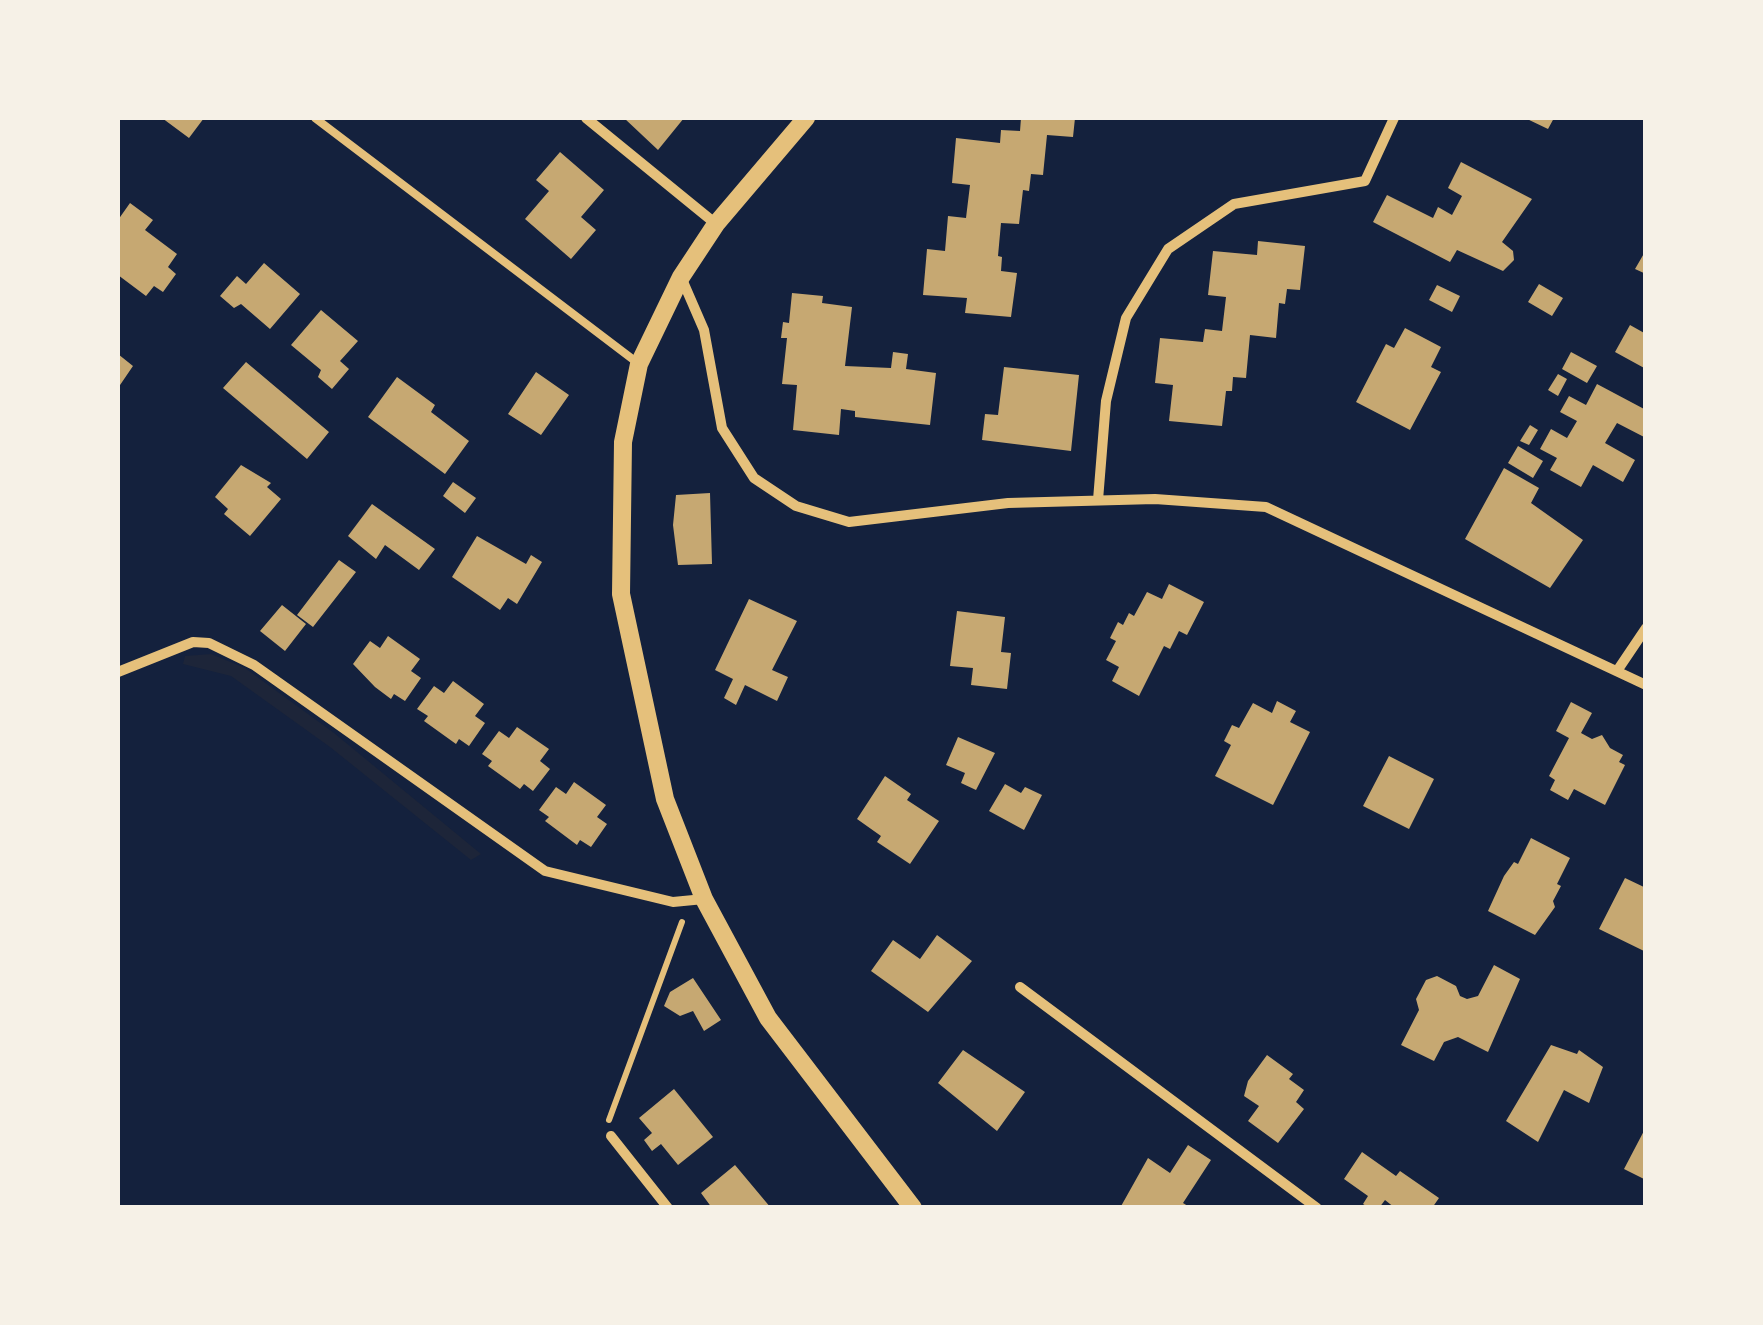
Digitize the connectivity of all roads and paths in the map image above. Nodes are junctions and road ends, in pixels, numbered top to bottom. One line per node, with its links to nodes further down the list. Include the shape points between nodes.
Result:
1 (315, 118): 7 (lane)
2 (586, 118): 5 (street)
3 (806, 118): 5 (street)
4 (1394, 118): 8 (street, via 1364,181 1234,204 1168,249 1126,318 1106,401)
5 (716, 224): 6 (street)
6 (681, 277): 7 (street); 8 (street, via 704,330 722,428 754,478 786,500 849,522 984,504)
7 (639, 364): 13 (street, via 623,442 621,594 665,799)
8 (1098, 500): 10 (street, via 1224,502 1283,512)
9 (1646, 628): 10 (street)
10 (1617, 671): 12 (street)
11 (118, 672): 13 (street, via 193,642 209,642 254,665 546,871 673,902)
12 (1646, 685)
13 (704, 899): 18 (street, via 768,1018)
14 (684, 920): 16 (path, via 608,1112)
15 (1020, 988): 19 (street)
16 (610, 1136): 17 (street)
17 (668, 1208)
18 (913, 1208)
19 (1318, 1208)

